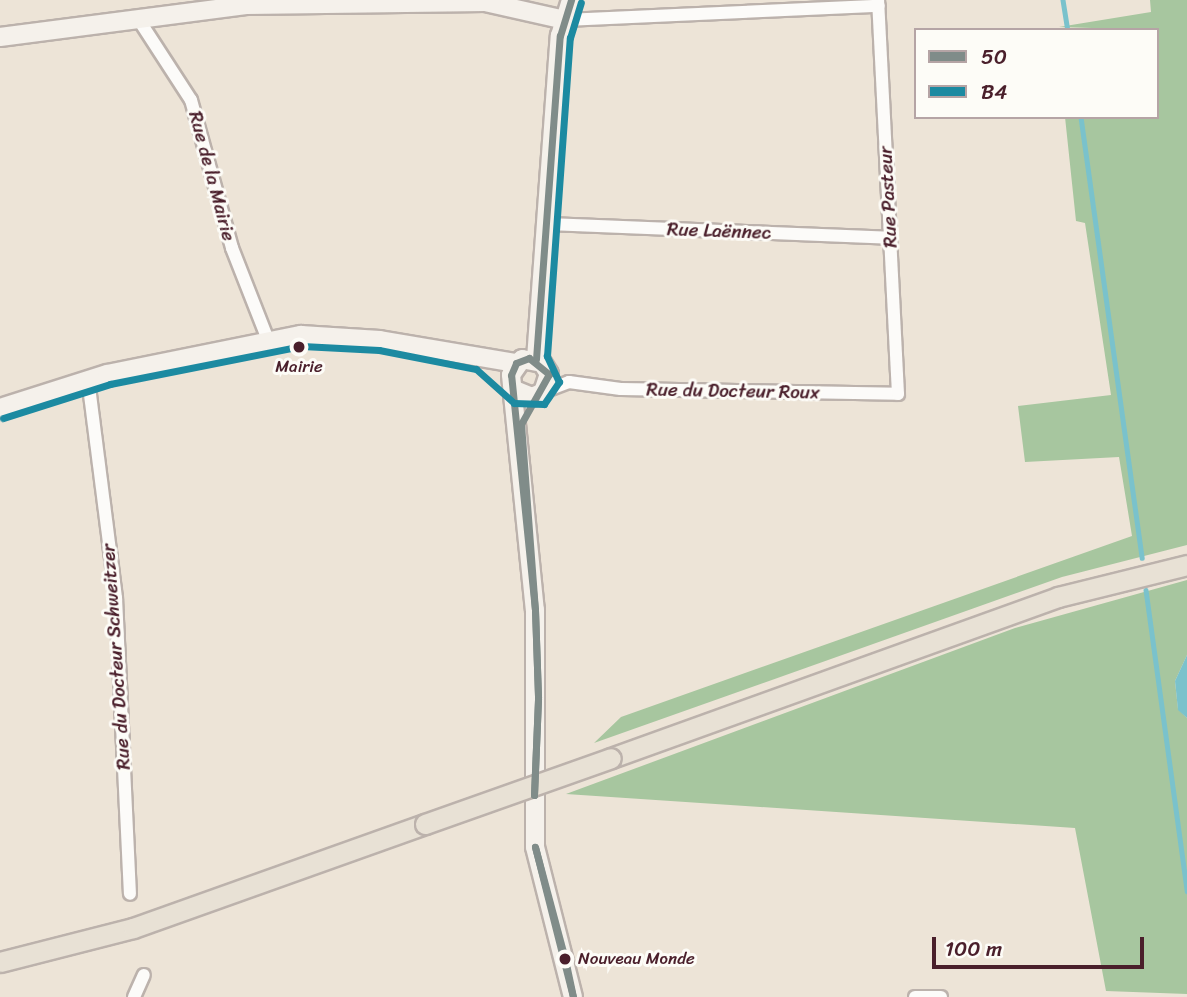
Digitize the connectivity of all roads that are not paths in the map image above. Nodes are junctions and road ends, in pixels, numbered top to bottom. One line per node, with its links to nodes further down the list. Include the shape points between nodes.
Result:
1 (571, 0): 4 (street)
2 (879, 3): 4 (street); 7 (street, Rue Pasteur)
3 (139, 20): 4 (street, via 246,5 485,2); 5 (street); 8 (street, Rue de la Mairie, via 191,100 232,247)
4 (565, 20): 6 (street)
5 (0, 37)
6 (548, 224): 7 (street, Rue Laënnec); 11 (street)
7 (890, 237): 16 (street, Rue Pasteur)
8 (268, 340): 9 (street, via 354,337); 12 (street)
9 (481, 359): 10 (street); 14 (street)
10 (516, 363): 11 (street); 14 (street)
11 (541, 364): 13 (street, Rue du Docteur Roux); 15 (street)
12 (88, 379): 17 (street); 20 (street, Rue du Docteur Schweitzer, via 116,598)
13 (569, 382): 15 (street, Rue du Docteur Roux); 16 (street, Rue du Docteur Roux, via 621,389)
14 (513, 387): 15 (street); 18 (street)
15 (541, 393): 18 (street)
16 (898, 394)
17 (0, 408)
18 (521, 424): 24 (street, via 538,698 535,847)
19 (1187, 565): 21 (main road, bridge, via 1058,597 133,928)
20 (130, 894)
21 (0, 962)
22 (144, 975): 23 (street)
23 (134, 997)
24 (573, 997)
25 (915, 997): 26 (street)
26 (941, 997)

